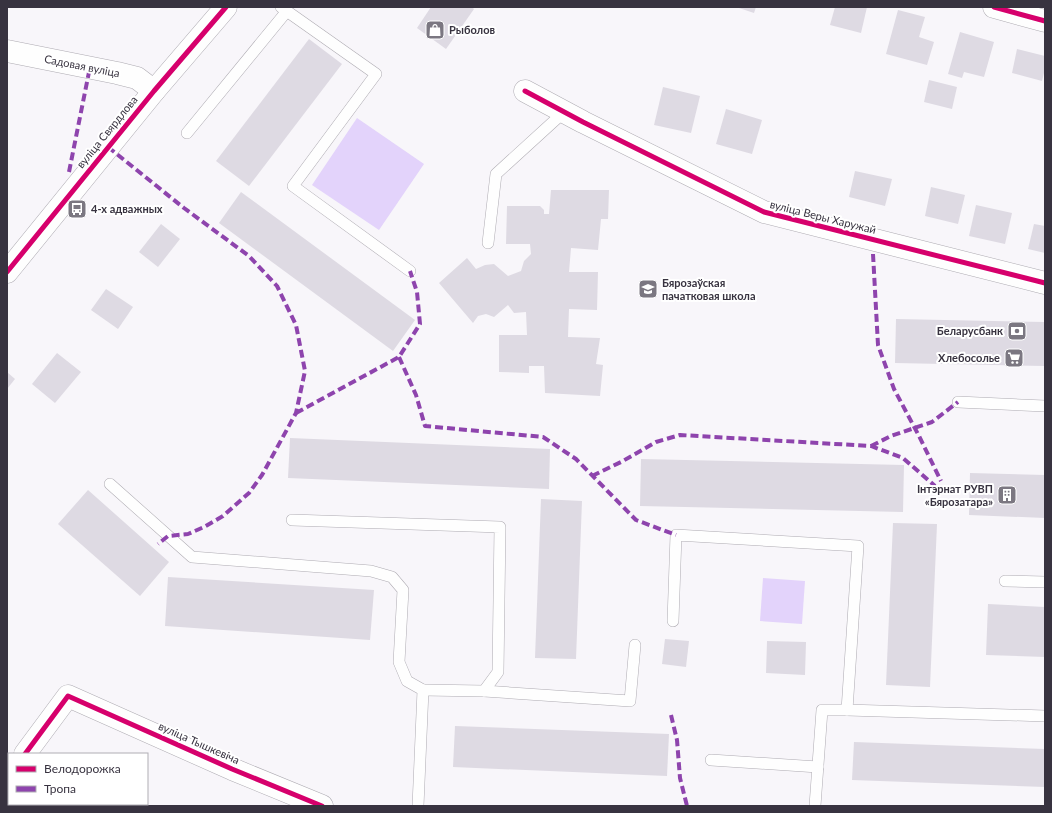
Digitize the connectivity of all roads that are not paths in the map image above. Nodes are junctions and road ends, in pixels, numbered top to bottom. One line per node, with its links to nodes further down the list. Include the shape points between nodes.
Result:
1 (226, 7): 7 (street, вуліца Свярдлова)
2 (994, 7): 4 (street)
3 (284, 9): 9 (lane); 11 (lane, via 376,74 293,186)
4 (1045, 22)
5 (7, 51): 7 (street, Садовая вуліца, via 130,76)
6 (525, 90): 8 (street, вуліца Веры Харужай)
7 (154, 91): 12 (street, вуліца Свярдлова)
8 (564, 112): 10 (lane, via 496,174); 13 (street, вуліца Веры Харужай, via 764,212)
9 (187, 133)
10 (488, 243)
11 (410, 271)
12 (7, 272)
13 (1045, 283)
14 (958, 402): 15 (lane)
15 (1045, 406)
16 (110, 484): 22 (lane, via 192,557 371,571 392,578 403,590 399,662 407,681)
17 (292, 520): 23 (lane, via 500,527 498,672)
18 (1005, 581): 19 (lane)
19 (1045, 582)
20 (673, 621): 24 (lane, via 676,535 858,546)
21 (635, 645): 23 (lane, via 630,701)
22 (423, 690): 23 (lane); 30 (lane)
23 (484, 691)
24 (846, 710): 25 (lane); 28 (lane, via 822,710)
25 (1045, 716)
26 (26, 753): 29 (street, вуліца Тышкевіча, via 68,696)
27 (711, 760): 28 (lane)
28 (818, 767): 31 (lane)
29 (322, 806)
30 (418, 806)
31 (815, 806)

